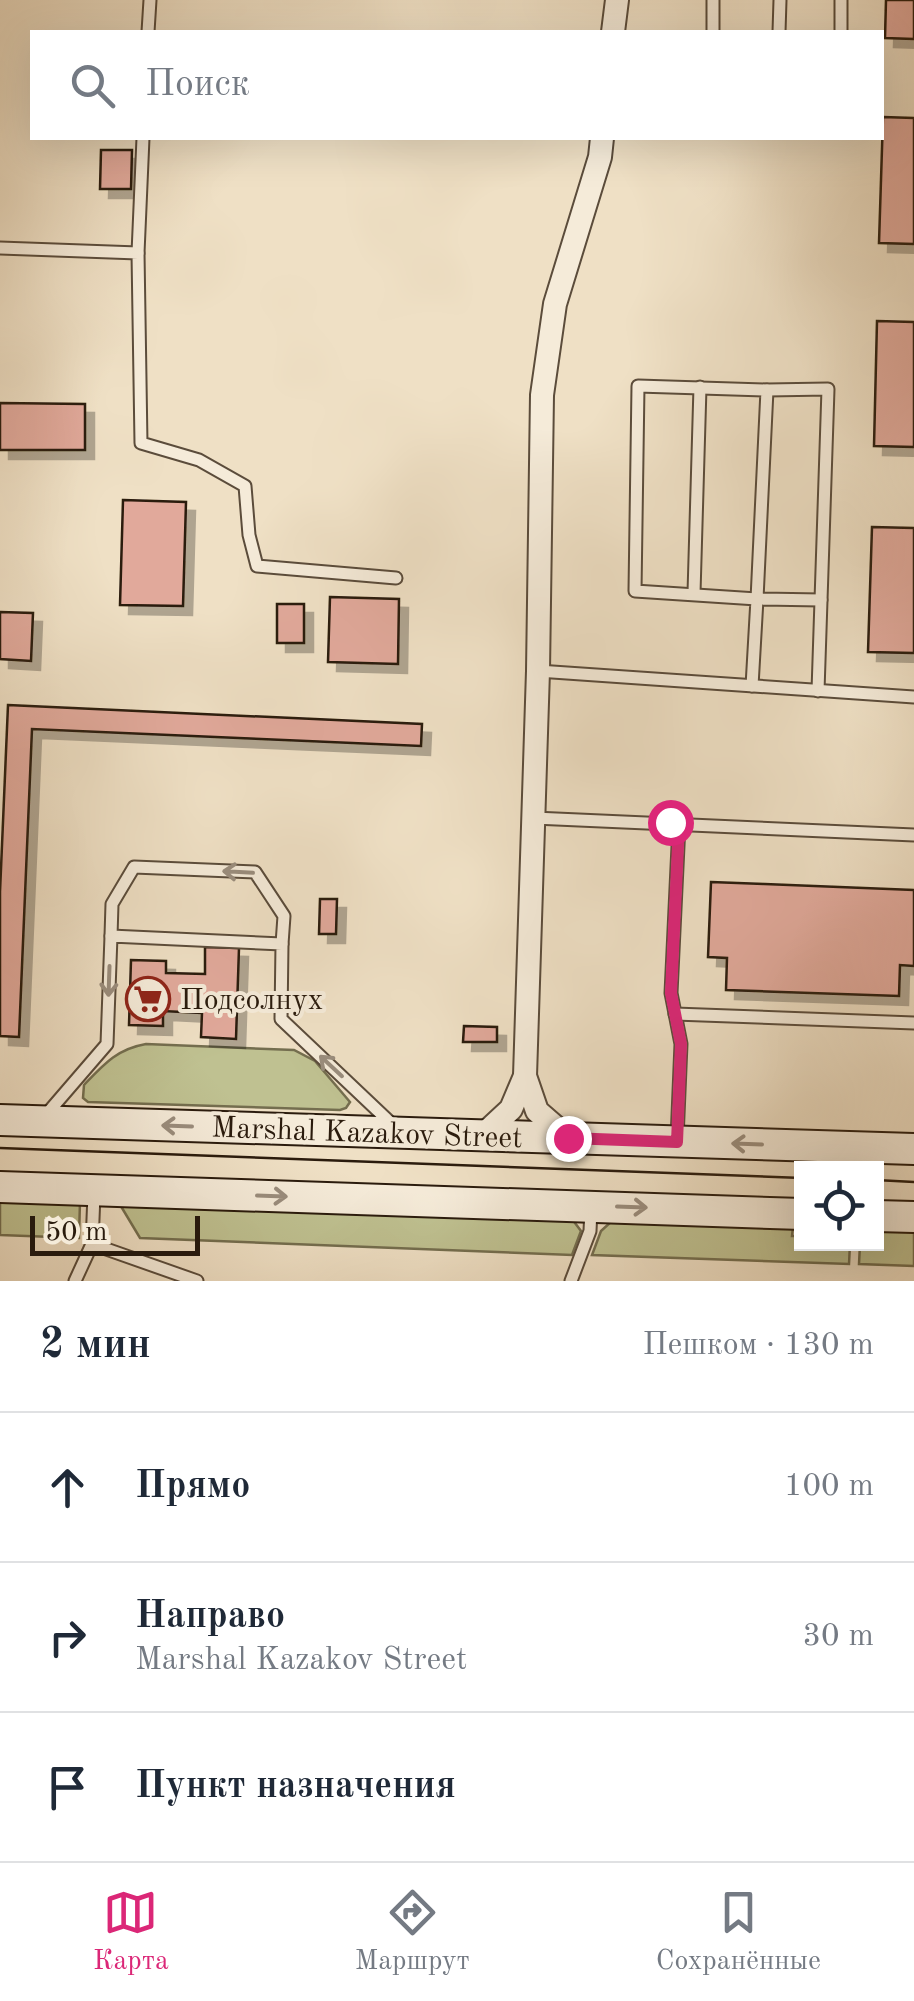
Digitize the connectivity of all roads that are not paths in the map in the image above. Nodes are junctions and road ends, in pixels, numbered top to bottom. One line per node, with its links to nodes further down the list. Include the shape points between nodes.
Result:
1 (150, 0): 6 (lane)
2 (616, 0): 7 (street)
3 (713, 0): 8 (lane)
4 (780, 0): 9 (lane)
5 (842, 0): 10 (lane)
6 (148, 30)
7 (613, 30)
8 (713, 30)
9 (779, 30)
10 (840, 30)
11 (144, 140): 14 (lane)
12 (602, 140): 21 (street, via 555,304 542,395)
13 (0, 248): 14 (lane)
14 (138, 253): 17 (lane, via 141,443 199,460 245,486 257,566)
15 (700, 387): 16 (lane); 18 (lane); 18 (lane, via 638,386 635,591)
16 (767, 390): 19 (lane); 20 (lane, via 828,389)
17 (396, 578)
18 (694, 594): 19 (lane)
19 (757, 600): 20 (lane); 22 (lane)
20 (821, 600): 23 (lane)
21 (538, 671): 22 (lane); 25 (street)
22 (752, 686): 23 (lane)
23 (818, 691): 24 (lane)
24 (914, 698)
25 (534, 818): 26 (lane); 32 (street)
26 (679, 825): 27 (lane); 30 (lane)
27 (914, 834)
28 (111, 936): 29 (lane); 29 (lane, one-way to 28, via 284,916 255,872 134,868 112,904); 34 (lane, one-way to 34, via 107,1044)
29 (282, 944): 35 (lane, one-way to 29, via 281,1019)
30 (675, 1014): 31 (lane); 38 (lane, via 681,1044)
31 (914, 1023)
32 (525, 1076): 36 (street, via 511,1109); 37 (street, via 536,1111)
33 (0, 1120): 34 (main road, Marshal Kazakov Street)
34 (40, 1121): 35 (main road, Marshal Kazakov Street, one-way to 34)
35 (402, 1133): 36 (main road, Marshal Kazakov Street)
36 (483, 1136): 37 (main road, Marshal Kazakov Street)
37 (568, 1138): 38 (main road, Marshal Kazakov Street)
38 (677, 1142): 39 (main road, Marshal Kazakov Street, one-way to 38)
39 (914, 1149)
40 (0, 1187): 41 (main road)
41 (94, 1190): 42 (main road, one-way to 42); 46 (lane)
42 (591, 1206): 43 (main road, one-way to 43); 49 (lane, via 590,1231)
43 (794, 1214)
44 (884, 1216): 45 (main road)
45 (914, 1217)
46 (92, 1244): 47 (lane); 48 (lane)
47 (75, 1281)
48 (196, 1281)
49 (571, 1281)

